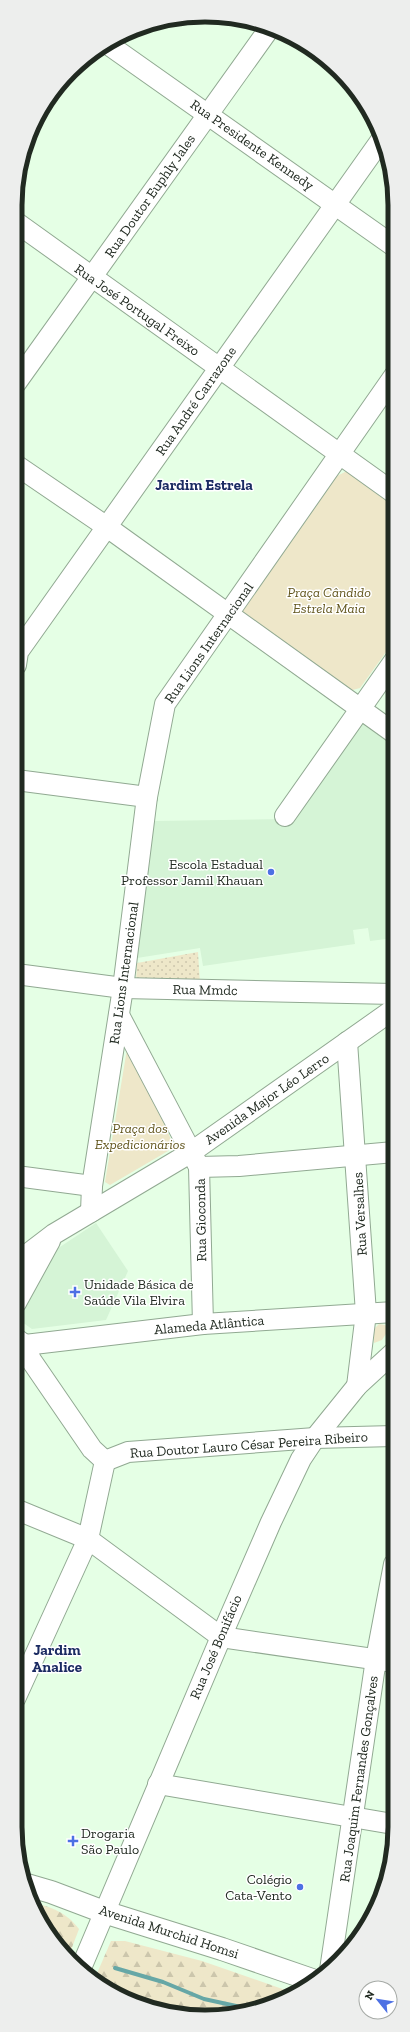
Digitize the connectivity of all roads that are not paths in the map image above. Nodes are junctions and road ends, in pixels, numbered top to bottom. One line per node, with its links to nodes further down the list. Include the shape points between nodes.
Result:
1 (266, 33): 3 (street, Rua Doutor Euphly Jales)
2 (113, 48): 3 (street, Rua Presidente Kennedy)
3 (208, 115): 5 (street, Rua Presidente Kennedy); 8 (street, Rua Doutor Euphly Jales)
4 (378, 145): 5 (street, Rua André Carrazone)
5 (336, 204): 7 (street, Rua Presidente Kennedy); 9 (street, Rua André Carrazone)
6 (22, 228): 8 (street, Rua José Portugal Freixo)
7 (388, 243)
8 (91, 278): 9 (street, Rua José Portugal Freixo); 10 (street, Rua Doutor Euphly Jales)
9 (220, 368): 12 (street, Rua José Portugal Freixo); 15 (street, Rua André Carrazone)
10 (22, 375)
11 (388, 385): 12 (street, Rua Lions Internacional)
12 (340, 455): 14 (street, Rua José Portugal Freixo); 16 (street, Rua Lions Internacional)
13 (22, 469): 15 (street)
14 (388, 489)
15 (107, 527): 16 (street); 17 (street, Rua André Carrazone)
16 (229, 615): 19 (street); 22 (street, Rua Lions Internacional, via 165,704)
17 (22, 646)
18 (388, 670): 19 (street)
19 (361, 710): 20 (street); 23 (street)
20 (388, 729)
21 (22, 781): 22 (street)
22 (147, 797): 25 (street, Rua Lions Internacional)
23 (285, 816)
24 (22, 975): 25 (street, Rua Mmdc)
25 (123, 988): 26 (street, Rua Mmdc); 28 (street, Rua Lions Internacional)
26 (388, 994)
27 (388, 1013): 29 (street, Avenida Major Léo Lerro)
28 (119, 1015): 32 (street, Rua Gioconda); 34 (street, Rua Lions Internacional)
29 (347, 1042): 31 (street, Rua Versalhes); 32 (street, Avenida Major Léo Lerro)
30 (388, 1152): 31 (street)
31 (356, 1154): 32 (street, via 238,1166); 40 (street, Rua Versalhes)
32 (195, 1160): 35 (street, Avenida Major Léo Lerro); 41 (street, Rua Gioconda)
33 (22, 1177): 34 (street)
34 (92, 1186): 35 (street, Rua Lions Internacional)
35 (91, 1212): 36 (street, Avenida Major Léo Lerro)
36 (54, 1234): 37 (street, Avenida Major Léo Lerro); 38 (street)
37 (22, 1258)
38 (22, 1285)
39 (388, 1312): 40 (street, Alameda Atlântica)
40 (366, 1313): 41 (street, Alameda Atlântica); 45 (street, Rua Versalhes)
41 (203, 1324): 42 (street, Alameda Atlântica)
42 (22, 1342)
43 (22, 1345): 48 (street, via 88,1443)
44 (388, 1358): 45 (street, Rua José Bonifácio)
45 (357, 1386): 47 (street, Rua José Bonifácio)
46 (388, 1436): 47 (street, Rua Doutor Lauro César Pereira Ribeiro)
47 (315, 1438): 48 (street, Rua Doutor Lauro César Pereira Ribeiro, via 128,1452); 52 (street, Rua José Bonifácio, via 301,1459 285,1492)
48 (105, 1461): 50 (street)
49 (22, 1512): 50 (street)
50 (88, 1539): 52 (street); 54 (street)
51 (388, 1628): 53 (street, Rua Joaquim Fernandes Gonçalves)
52 (220, 1637): 53 (street); 55 (street, Rua José Bonifácio)
53 (385, 1660): 56 (street, Rua Joaquim Fernandes Gonçalves)
54 (22, 1684)
55 (158, 1784): 56 (street); 59 (street, Rua José Bonifácio)
56 (354, 1818): 57 (street); 60 (street, Rua Joaquim Fernandes Gonçalves)
57 (388, 1823)
58 (32, 1887): 59 (main road, Avenida Murchid Homsi)
59 (104, 1912): 61 (street, Rua José Bonifácio); 62 (main road, Avenida Murchid Homsi)
60 (332, 1958)
61 (83, 1964)
62 (308, 1978)

